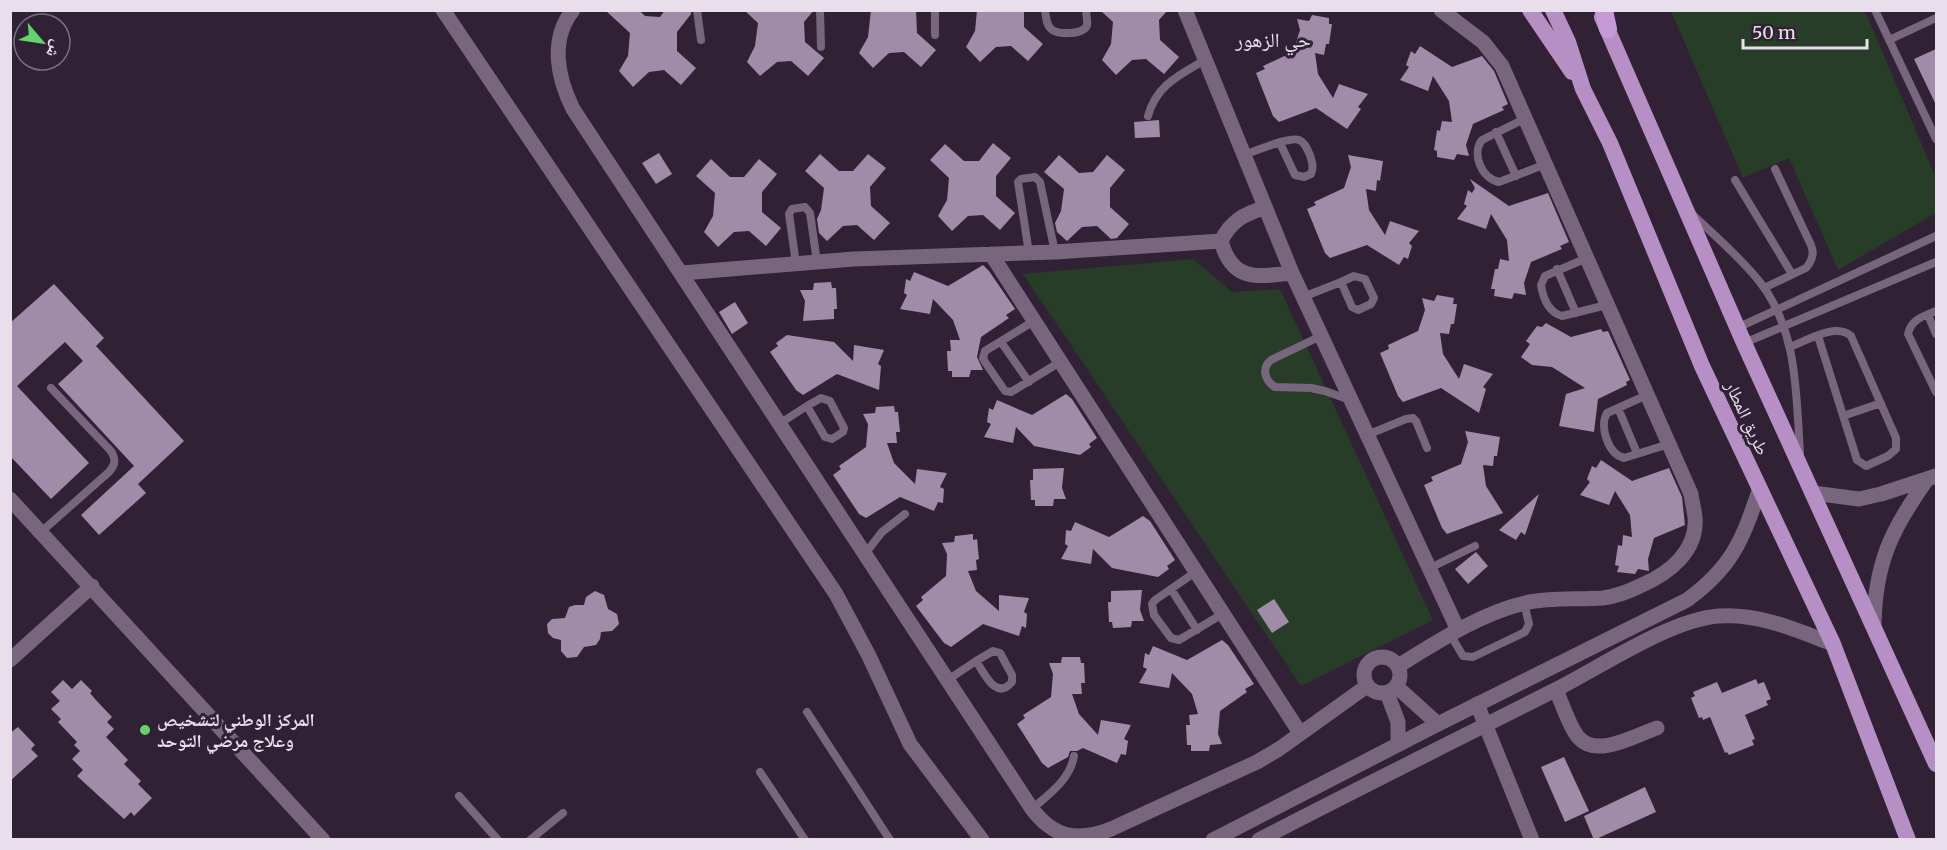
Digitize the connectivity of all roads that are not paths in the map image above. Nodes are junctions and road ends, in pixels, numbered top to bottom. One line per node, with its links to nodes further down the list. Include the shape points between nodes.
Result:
1 (443, 10): 125 (street, via 836,594 910,744)
2 (573, 10): 45 (street, via 559,47 559,75 565,93 588,134)
3 (697, 10): 18 (lane)
4 (820, 10): 20 (lane)
5 (935, 10): 17 (lane)
6 (1045, 10): 7 (lane, via 1050,28 1062,32 1086,28)
7 (1086, 10)
8 (1185, 10): 21 (street)
9 (1441, 10): 24 (street, via 1493,53)
10 (1530, 10): 22 (highway)
11 (1553, 10): 22 (highway, طريق المطار)
12 (1598, 10): 16 (highway, طريق المطار)
13 (1604, 10): 16 (highway)
14 (1875, 10): 19 (lane)
15 (1936, 18): 19 (lane)
16 (1608, 29): 33 (highway, طريق المطار)
17 (935, 35)
18 (701, 40)
19 (1889, 40): 26 (lane)
20 (821, 48)
21 (1205, 60): 23 (lane, via 1164,85); 28 (street)
22 (1583, 89): 81 (highway, طريق المطار, via 1610,143 1702,366)
23 (1148, 116)
24 (1526, 118): 25 (lane); 29 (street)
25 (1496, 132): 31 (lane); 31 (lane, via 1478,145 1477,156 1484,172 1498,182)
26 (1936, 139)
27 (1280, 143): 27 (lane, via 1297,139 1305,144 1312,163 1311,174 1295,175); 28 (lane)
28 (1243, 155): 34 (street)
29 (1546, 164): 31 (lane); 40 (street)
30 (1775, 169): 47 (lane, via 1813,249 1810,263)
31 (1516, 176)
32 (1735, 180): 47 (lane)
33 (1684, 206): 49 (lane); 59 (highway, طريق المطار)
34 (1264, 208): 36 (street, via 1240,217); 46 (street)
35 (1936, 236): 52 (lane)
36 (1221, 241): 37 (street); 46 (street, via 1225,254 1240,271 1258,276)
37 (1054, 252): 38 (street); 38 (lane, via 1040,182 1032,177 1018,182)
38 (1029, 253): 39 (street)
39 (991, 254): 41 (street); 56 (street)
40 (1587, 258): 44 (lane); 51 (street)
41 (817, 262): 43 (street); 43 (lane, via 810,213 805,207 792,209 789,214)
42 (1936, 262): 57 (lane)
43 (796, 264): 45 (street)
44 (1557, 270): 54 (lane); 54 (lane, via 1545,276 1541,285 1548,306 1562,316)
45 (682, 273): 74 (street)
46 (1292, 273): 50 (street)
47 (1792, 274): 49 (lane)
48 (1341, 282): 48 (lane, via 1362,276 1368,282 1373,301 1355,309); 50 (lane)
49 (1764, 288): 52 (lane)
50 (1303, 297): 60 (street)
51 (1607, 306): 54 (lane); 68 (street)
52 (1776, 310): 57 (lane); 59 (lane)
53 (1936, 311): 55 (lane)
54 (1576, 313)
55 (1928, 315): 58 (lane); 67 (lane, via 1914,321 1908,334)
56 (1034, 321): 62 (lane); 64 (street)
57 (1783, 326): 59 (lane); 63 (lane)
58 (1936, 334)
59 (1740, 335): 79 (highway, طريق المطار)
60 (1321, 336): 69 (street); 69 (lane, via 1271,360 1265,374 1275,387 1311,388)
61 (1818, 336): 63 (lane); 70 (lane, via 1835,330 1851,336); 73 (lane)
62 (1001, 342): 65 (lane); 65 (lane, via 985,351 983,358 1003,388 1011,392)
63 (1790, 347): 79 (lane)
64 (1060, 362): 65 (lane); 89 (street)
65 (1029, 381)
66 (51, 388): 85 (lane, via 110,450 115,461 110,472)
67 (1936, 392)
68 (1647, 395): 72 (lane); 76 (street)
69 (1352, 401): 75 (street)
70 (1881, 403): 73 (lane); 73 (lane, via 1897,444 1893,454 1871,465 1862,465 1857,460)
71 (807, 406): 71 (lane, via 821,398 830,401 844,430 827,439); 74 (lane)
72 (1618, 408): 78 (lane); 78 (lane, via 1607,414 1603,424 1612,449 1623,458)
73 (1843, 416)
74 (779, 424): 87 (street)
75 (1367, 435): 77 (lane, via 1413,418); 88 (street)
76 (1669, 444): 78 (lane); 92 (street, via 1691,494 1695,519 1690,544 1676,565 1623,594)
77 (1427, 448)
78 (1637, 453)
79 (1801, 466): 82 (highway, طريق المطار)
80 (1931, 478): 82 (street, via 1859,499); 95 (street, via 1903,513 1886,548)
81 (1759, 491): 94 (street, via 1738,547 1724,568 1687,600); 99 (highway, طريق المطار)
82 (1814, 494): 95 (highway, طريق المطار)
83 (10, 499): 85 (street)
84 (905, 514): 87 (lane, via 882,532)
85 (41, 532): 90 (street)
86 (1475, 546): 88 (lane)
87 (864, 555): 103 (street)
88 (1430, 568): 97 (street)
89 (1197, 571): 91 (lane); 93 (street)
90 (92, 586): 100 (street); 120 (street)
91 (1171, 589): 96 (lane); 96 (lane, via 1152,604 1154,615 1175,640)
92 (1524, 603): 97 (street); 97 (lane, via 1529,624 1525,632 1473,657 1463,656)
93 (1224, 613): 96 (lane); 112 (street)
94 (1649, 620): 98 (street); 107 (street)
95 (1874, 625): 115 (highway, طريق المطار)
96 (1197, 630)
97 (1454, 632): 102 (street)
98 (1657, 636): 99 (street, via 1698,619 1739,615 1757,617); 106 (street)
99 (1833, 644): 129 (highway, طريق المطار)
100 (10, 660)
101 (976, 661): 101 (lane, via 997,651 1003,656 1012,682 1004,689 994,687); 103 (lane)
102 (1398, 666): 104 (street, via 1386,657 1372,660 1364,672); 105 (street, via 1400,680)
103 (946, 681): 118 (street)
104 (1367, 687): 105 (street, via 1380,694); 112 (street)
105 (1392, 690): 109 (street); 113 (street)
106 (1556, 690): 110 (street); 111 (street, via 1577,736 1587,744 1610,745)
107 (1477, 704): 109 (street); 110 (street)
108 (807, 712): 124 (lane)
109 (1438, 724): 113 (street)
110 (1485, 724): 127 (street); 128 (street)
111 (1657, 728)
112 (1300, 733): 118 (street, via 1234,774 1096,835 1064,834 1049,827)
113 (1398, 744): 126 (street)
114 (1074, 756): 118 (lane, via 1064,780)
115 (1936, 764)
116 (760, 772): 123 (lane)
117 (459, 796): 121 (lane)
118 (1032, 809)
119 (562, 813): 122 (lane)
120 (323, 840)
121 (498, 840)
122 (530, 840)
123 (805, 840)
124 (890, 840)
125 (982, 840)
126 (1213, 840)
127 (1259, 840)
128 (1532, 840)
129 (1908, 840)

